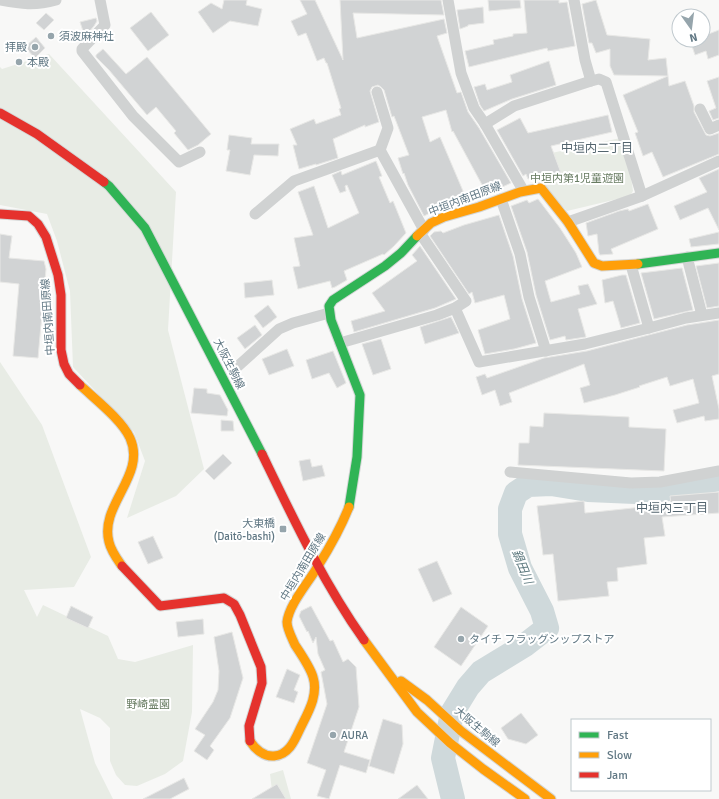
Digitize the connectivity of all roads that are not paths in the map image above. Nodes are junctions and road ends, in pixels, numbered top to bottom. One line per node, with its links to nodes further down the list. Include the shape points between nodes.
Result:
1 (0, 0): 2 (street, via 23,4 43,4)
2 (56, 0)
3 (100, 0): 13 (street, via 105,25 82,52 133,116 179,162)
4 (448, 0): 10 (street, via 461,73 474,108)
5 (574, 0): 6 (street)
6 (591, 81): 10 (street, via 514,106); 16 (street, via 599,79 606,82)
7 (377, 92): 12 (street, via 388,128)
8 (700, 109): 11 (street, via 710,129)
9 (0, 113): 35 (main road, 大阪生駒線, via 73,158 109,186 145,228)
10 (485, 124): 15 (street)
11 (719, 125)
12 (380, 150): 19 (street, via 294,181); 21 (street)
13 (200, 152)
14 (719, 162): 16 (street)
15 (523, 190): 17 (main road, 中垣内南田原線); 20 (main road, 中垣内南田原線, via 541,188)
16 (642, 196): 20 (street)
17 (501, 199): 21 (main road, 中垣内南田原線, via 447,216); 31 (street, via 520,254 529,297)
18 (0, 214): 35 (main road, 中垣内南田原線, via 29,216 46,237 58,275 61,295 61,350 64,364 69,374 131,438 135,451 133,469 111,514 108,527 109,542 122,564 160,606 224,598 234,604 261,667 262,683 249,726 249,740 255,749 274,756 285,752 293,744 311,707 315,691 313,676 291,637 287,623 290,609)
19 (255, 214)
20 (568, 222): 24 (main road, 中垣内南田原線, via 594,263 602,266)
21 (422, 231): 25 (street, via 466,301); 26 (main road, 中垣内南田原線, via 386,266 334,300 329,306)
22 (719, 253): 23 (main road, 中垣内南田原線)
23 (687, 257): 24 (main road, 中垣内南田原線); 28 (street)
24 (631, 265): 29 (street)
25 (455, 308): 30 (street); 31 (street, via 479,362)
26 (329, 313): 30 (main road, 中垣内南田原線); 32 (street, via 279,329)
27 (719, 313): 28 (street)
28 (702, 315): 29 (street)
29 (649, 328): 31 (street)
30 (340, 343): 35 (main road, 中垣内南田原線, via 360,395 357,457 350,504)
31 (546, 352)
32 (237, 367)
33 (719, 471): 34 (street, via 660,482 631,483)
34 (510, 472)
35 (318, 567): 36 (main road, 大阪生駒線, via 350,620)
36 (388, 671): 37 (main road, 大阪生駒線, via 417,712 450,743); 38 (main road, 大阪生駒線, via 493,756)
37 (525, 799)
38 (551, 799)

